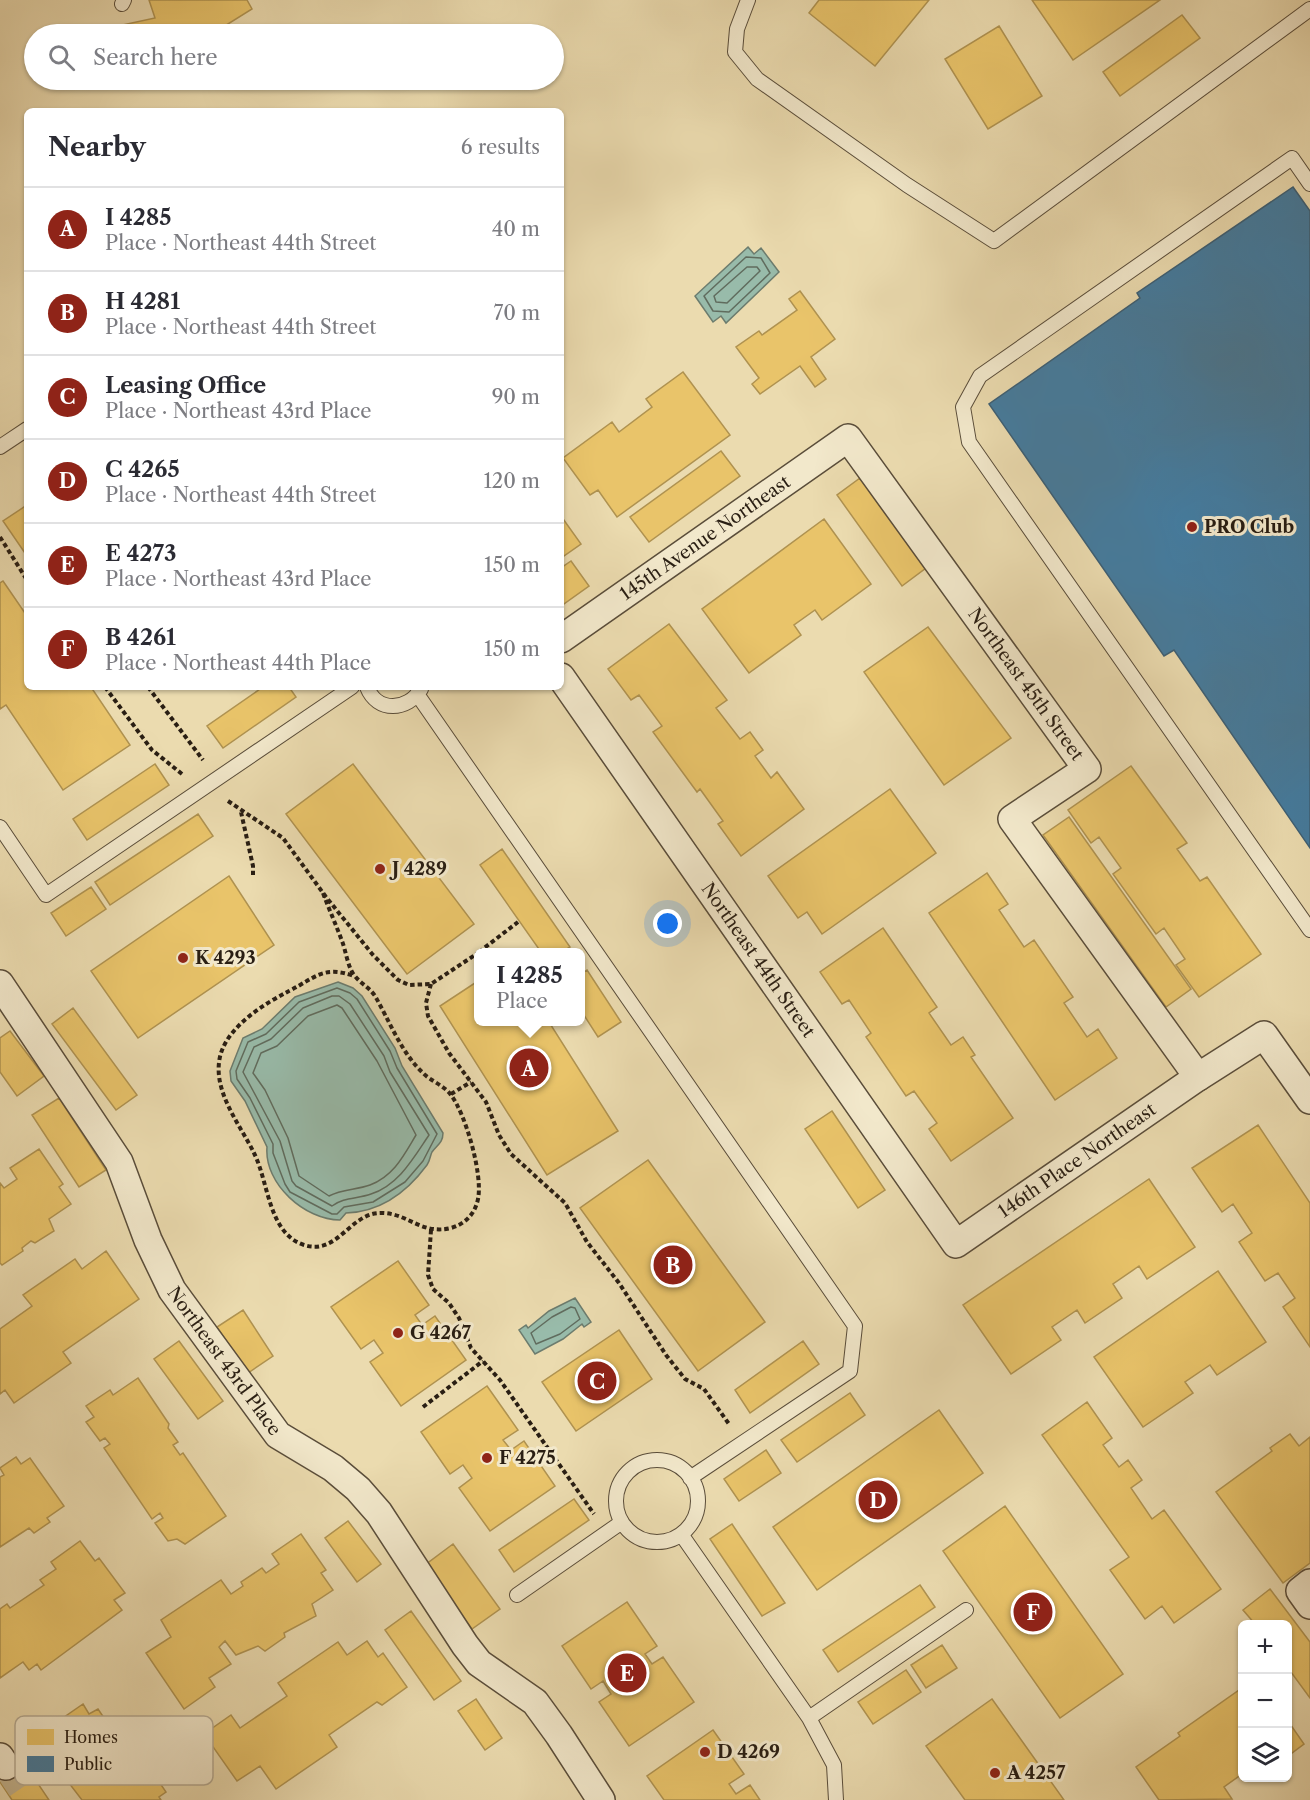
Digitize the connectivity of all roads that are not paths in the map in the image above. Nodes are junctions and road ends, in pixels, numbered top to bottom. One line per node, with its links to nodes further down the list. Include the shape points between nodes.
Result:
1 (748, 0): 2 (lane, via 737,29 735,52 757,79 994,241)
2 (1310, 9)
3 (1310, 184): 13 (lane, via 1292,158 980,376 963,407 969,442)
4 (24, 431): 6 (lane)
5 (848, 438): 7 (street, 145th Avenue Northeast); 15 (street, Northeast 45th Street, via 1087,769 1012,819)
6 (0, 447)
7 (564, 637)
8 (564, 681): 17 (street, Northeast 44th Street)
9 (348, 690): 12 (lane, via 46,895)
10 (369, 690): 11 (lane, via 374,699 390,707 408,704)
11 (419, 691): 18 (lane, via 855,1326 850,1371)
12 (0, 827)
13 (1310, 930)
14 (0, 984): 24 (street, Northeast 43rd Place, via 119,1162 148,1240 172,1290 252,1403 278,1436 333,1468 358,1489 379,1513 479,1663 535,1702)
15 (1198, 1077): 16 (street, via 1264,1035); 17 (street, 146th Place Northeast)
16 (1310, 1101)
17 (956, 1244)
18 (690, 1478): 19 (lane, via 674,1464 661,1460 636,1466 619,1486 616,1499); 20 (lane, via 698,1495 697,1509)
19 (622, 1522): 20 (lane, via 645,1540 658,1542); 21 (lane)
20 (681, 1534): 23 (lane)
21 (517, 1595)
22 (966, 1610): 23 (lane)
23 (809, 1718): 25 (lane, via 834,1765)
24 (601, 1800)
25 (836, 1800)

